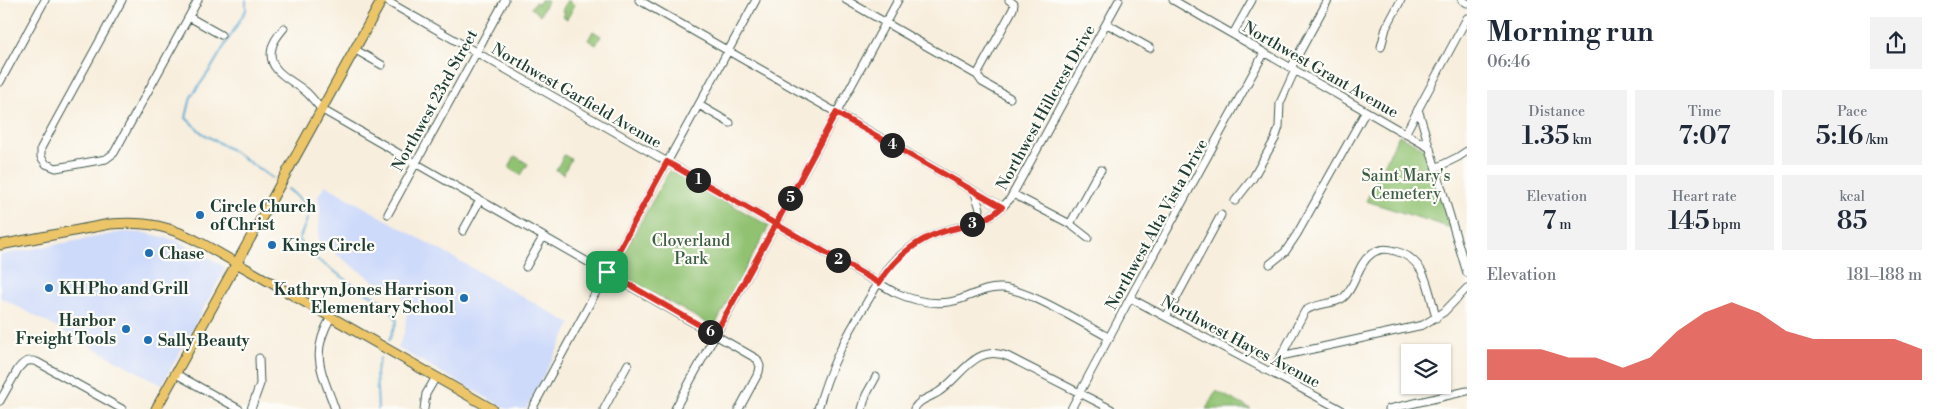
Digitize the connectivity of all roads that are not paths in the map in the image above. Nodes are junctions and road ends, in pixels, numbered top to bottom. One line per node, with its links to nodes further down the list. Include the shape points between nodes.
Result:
1 (45, 0): 34 (street)
2 (122, 0): 18 (street, via 42,148 41,157 49,166 56,168 112,156)
3 (198, 0): 18 (street)
4 (383, 0): 27 (main road); 29 (street, Northwest Garfield Avenue)
5 (505, 0): 29 (street, Northwest 23rd Street)
6 (639, 0): 28 (street)
7 (756, 0): 28 (street)
8 (846, 0): 20 (street)
9 (898, 0): 20 (street)
10 (1119, 0): 21 (street, Northwest Hillcrest Drive)
11 (1252, 0): 24 (street)
12 (1328, 0): 32 (street)
13 (1401, 0): 26 (street, via 1386,28)
14 (1462, 0): 17 (street)
15 (1177, 1): 24 (street, Northwest Grant Avenue)
16 (1011, 2): 33 (street)
17 (1467, 3)
18 (189, 17): 23 (street)
19 (1467, 18): 38 (street)
20 (886, 22): 33 (street); 40 (street)
21 (1107, 24): 25 (street); 50 (street, Northwest Hillcrest Drive)
22 (284, 28): 37 (street, via 272,47 273,66 305,91)
23 (222, 34)
24 (1233, 34): 30 (street, Northwest Grant Avenue)
25 (1150, 48)
26 (1381, 48)
27 (354, 49): 31 (street); 37 (main road)
28 (728, 51): 36 (street); 40 (street)
29 (476, 53): 45 (street, Northwest Garfield Avenue); 46 (street, Northwest 23rd Street)
30 (1264, 53): 32 (street, Northwest Grant Avenue); 70 (street, Northwest Alta Vista Drive)
31 (382, 65)
32 (1293, 69): 39 (street, Northwest Grant Avenue); 52 (street, via 1280,103 1275,139 1253,178)
33 (977, 76): 35 (street)
34 (0, 82)
35 (1010, 98)
36 (698, 105): 41 (street); 45 (street)
37 (321, 109): 46 (street); 63 (main road)
38 (1418, 109): 42 (street); 43 (street)
39 (1366, 111): 42 (street, Northwest Grant Avenue); 64 (street, via 1297,234 1285,252)
40 (836, 113): 49 (street); 57 (street)
41 (730, 122)
42 (1405, 134): 43 (street, Northwest Grant Avenue)
43 (1430, 148): 47 (street)
44 (1467, 150): 47 (street)
45 (667, 162): 57 (street, Northwest Garfield Avenue); 66 (street)
46 (416, 163): 51 (street); 54 (street, Northwest 23rd Street)
47 (1436, 168): 67 (street)
48 (1101, 170): 58 (street)
49 (975, 193): 53 (street); 56 (street, via 980,209)
50 (1013, 194): 53 (street, Northwest Hillcrest Drive); 58 (street)
51 (480, 200): 59 (street); 60 (street)
52 (1235, 201)
53 (1002, 207): 56 (street, Northwest Hillcrest Drive)
54 (388, 214)
55 (1221, 215): 72 (street)
56 (976, 223): 68 (street, Northwest Hillcrest Drive, via 937,233 917,243 893,264)
57 (776, 224): 68 (street, Northwest Garfield Avenue); 74 (street)
58 (1070, 224): 61 (street)
59 (463, 231)
60 (543, 237): 65 (street); 66 (street)
61 (1088, 238)
62 (0, 245): 63 (main road, via 110,224 155,224 185,234)
63 (237, 263): 71 (main road); 80 (main road)
64 (1270, 264)
65 (526, 267)
66 (607, 272): 74 (street); 93 (street)
67 (1467, 273)
68 (879, 283): 75 (street, Northwest Garfield Avenue, via 909,298 934,303 991,289 1012,290); 97 (street, Northwest Hillcrest Drive, via 842,344)
69 (1467, 288): 73 (street)
70 (1130, 298): 72 (street, Northwest Hayes Avenue); 75 (street, Northwest Alta Vista Drive)
71 (331, 317): 81 (main road); 90 (street, via 321,337 318,355)
72 (1166, 317): 79 (street, Northwest Hayes Avenue)
73 (1436, 318): 76 (street, via 1408,329); 76 (street, via 1428,282 1419,266 1400,252 1376,251 1366,259 1342,299 1312,306 1305,311)
74 (715, 334): 95 (street); 96 (street, via 760,362 760,372)
75 (1110, 338): 84 (street, Northwest Alta Vista Drive)
76 (1281, 356): 79 (street)
77 (259, 358): 89 (street, via 260,384)
78 (628, 364): 94 (street)
79 (1271, 371): 102 (street, Northwest Hayes Avenue)
80 (176, 374): 87 (main road); 88 (street)
81 (436, 376): 91 (street, via 426,394); 92 (main road)
82 (876, 377): 98 (street)
83 (1467, 391): 103 (street)
84 (1080, 393): 99 (street, via 1009,357 992,354 971,360 945,387 922,400); 100 (street, Northwest Alta Vista Drive); 101 (street)
85 (0, 401): 86 (street, via 18,369 30,361)
86 (122, 409)
87 (156, 409)
88 (239, 409)
89 (251, 409)
90 (335, 409)
91 (424, 409)
92 (492, 409)
93 (532, 409)
94 (604, 409)
95 (675, 409)
96 (739, 409)
97 (818, 409)
98 (862, 409)
99 (914, 409)
100 (1071, 409)
101 (1111, 409)
102 (1340, 409)
103 (1389, 409)

